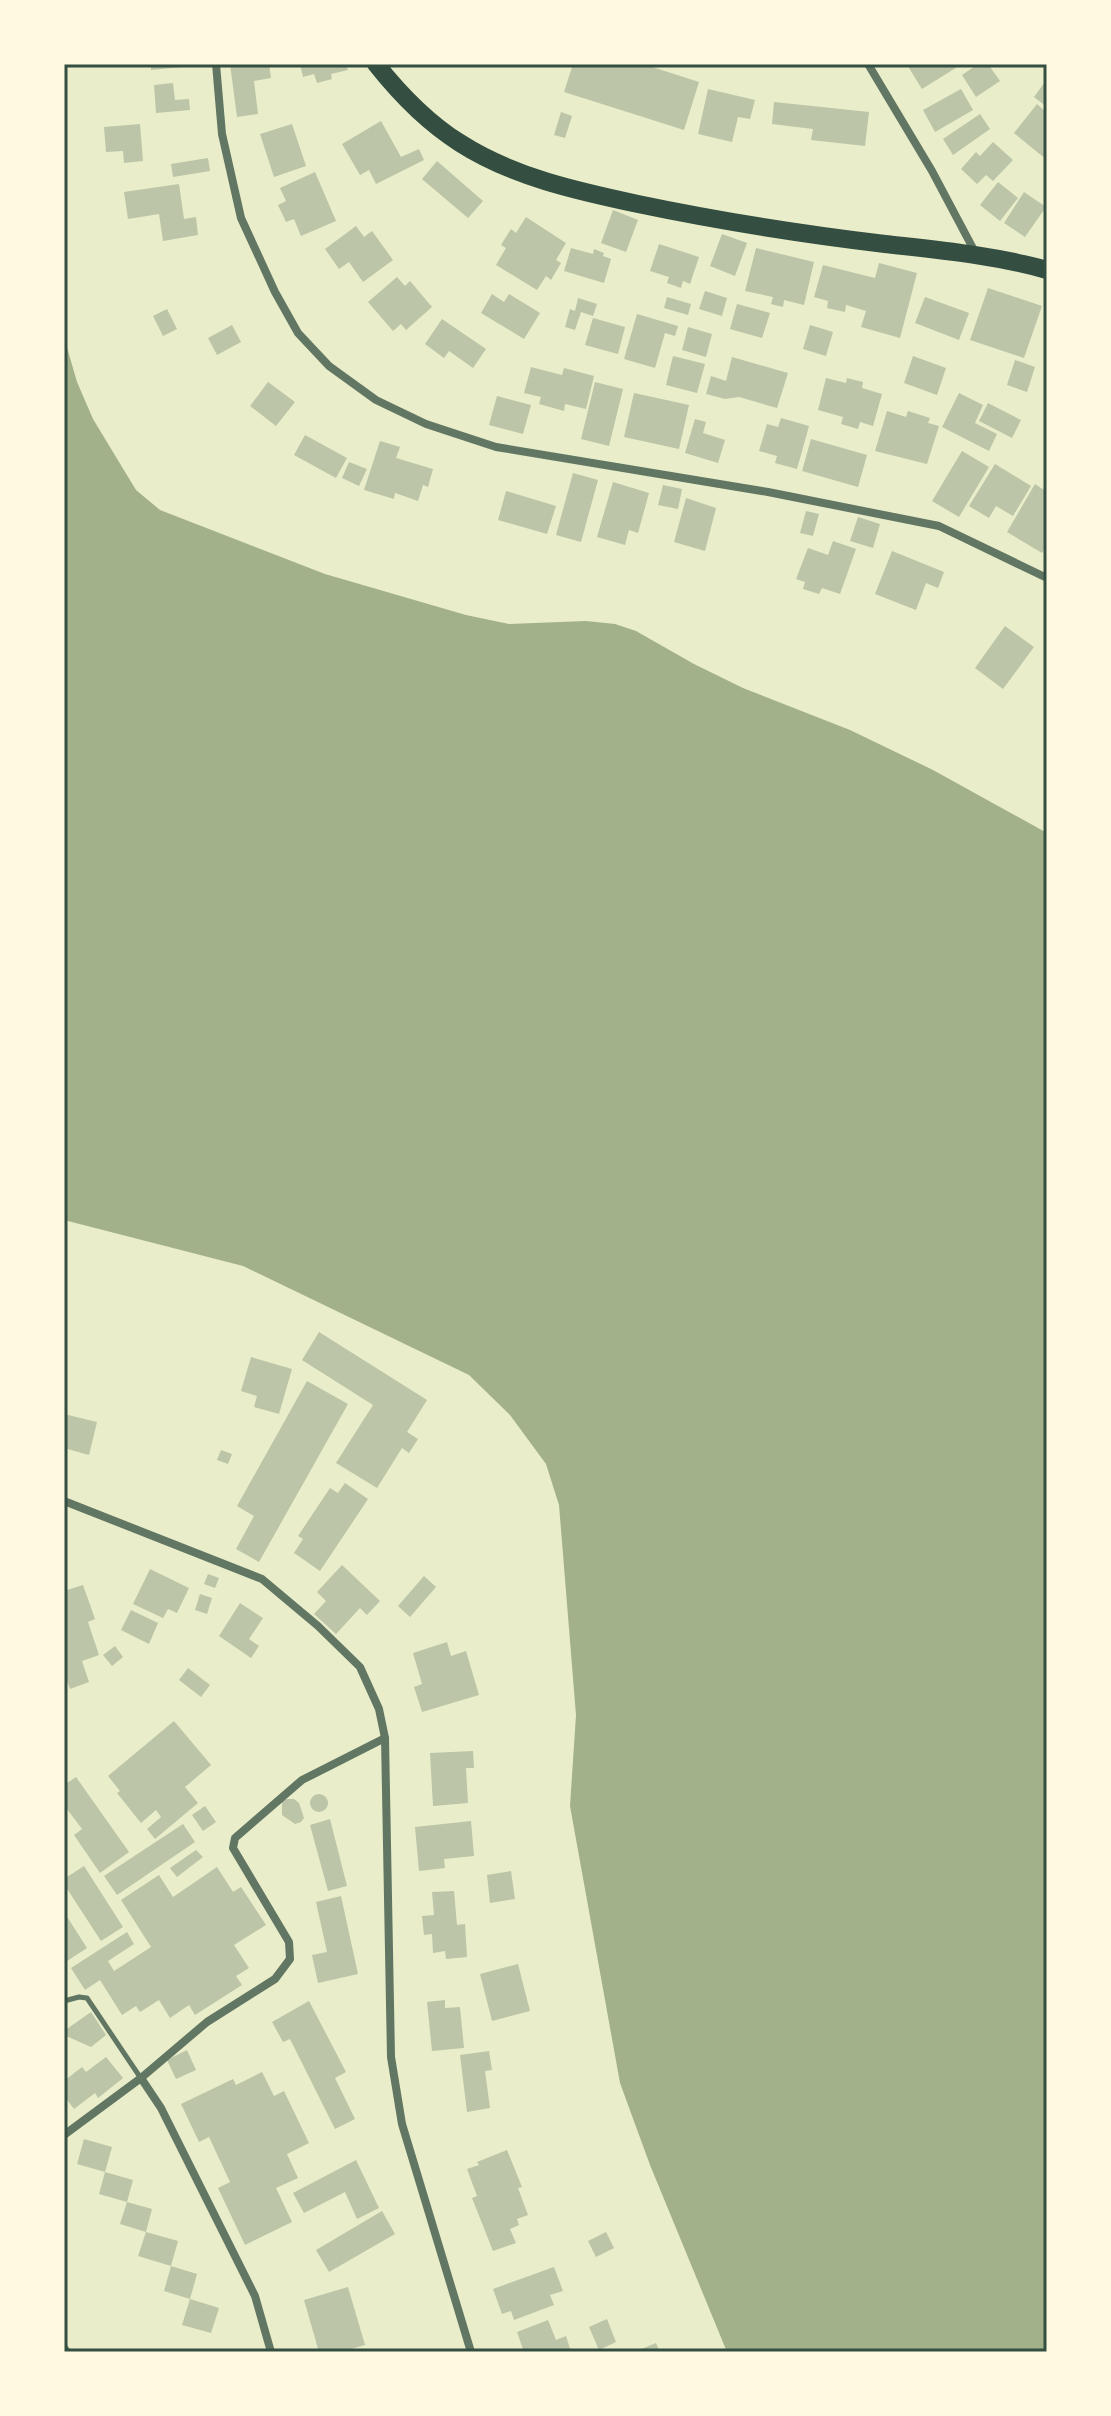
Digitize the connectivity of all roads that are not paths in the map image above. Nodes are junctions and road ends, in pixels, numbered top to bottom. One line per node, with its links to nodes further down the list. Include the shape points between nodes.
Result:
1 (216, 64): 6 (street, via 222,134 241,218 275,292 298,333 329,366 376,400 426,424 496,447 939,526)
2 (376, 64): 4 (main road, via 460,144 520,173 668,210 811,235)
3 (868, 64): 4 (street)
4 (976, 255): 5 (main road)
5 (1047, 270)
6 (1047, 578)
7 (64, 1501): 8 (street, via 262,1579 360,1667)
8 (385, 1738): 10 (street, via 302,1780 235,1838 233,1848 289,1942 290,1959 275,1979 195,2031); 13 (street, via 391,2057 402,2124)
9 (64, 2001): 10 (lane, via 87,1998)
10 (141, 2078): 11 (street); 12 (street, via 255,2296)
11 (64, 2135)
12 (271, 2352)
13 (471, 2352)

